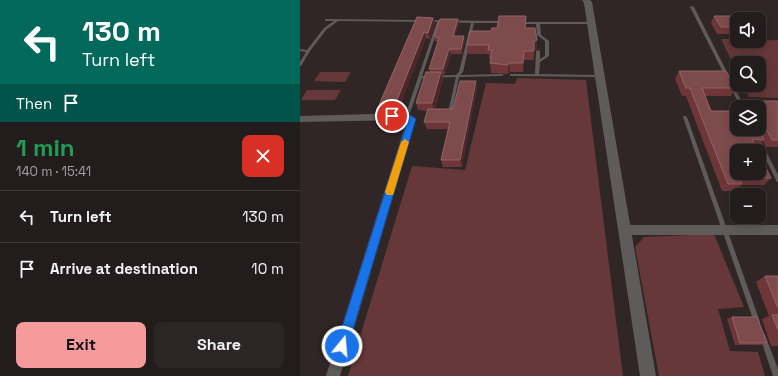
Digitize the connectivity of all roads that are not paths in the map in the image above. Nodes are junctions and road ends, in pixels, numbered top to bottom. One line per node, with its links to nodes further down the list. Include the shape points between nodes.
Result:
1 (588, 1): 10 (street)
2 (692, 7): 24 (lane)
3 (326, 20): 4 (lane)
4 (337, 20): 5 (lane); 14 (lane, via 325,29)
5 (439, 21): 6 (lane); 23 (lane)
6 (473, 22): 7 (lane); 18 (lane, via 461,72)
7 (507, 22)
8 (515, 22): 9 (lane)
9 (538, 23): 10 (lane); 11 (lane)
10 (592, 23): 22 (street)
11 (539, 35): 12 (lane); 16 (lane, via 547,41 547,56)
12 (538, 42)
13 (300, 50): 14 (lane)
14 (308, 50): 17 (lane)
15 (538, 51): 16 (lane)
16 (538, 62): 21 (lane)
17 (300, 65)
18 (458, 75): 19 (lane); 23 (lane); 25 (lane)
19 (502, 75)
20 (511, 75): 21 (lane)
21 (537, 75): 22 (lane)
22 (600, 76): 32 (street)
23 (420, 77): 26 (lane)
24 (739, 100)
25 (450, 112)
26 (407, 116): 28 (street); 34 (street, via 412,119)
27 (685, 117): 31 (lane)
28 (300, 119)
29 (756, 136): 30 (lane)
30 (778, 180)
31 (724, 229): 32 (street); 33 (street); 36 (lane)
32 (624, 230): 35 (street)
33 (778, 230)
34 (333, 376)
35 (648, 376)
36 (777, 376)

